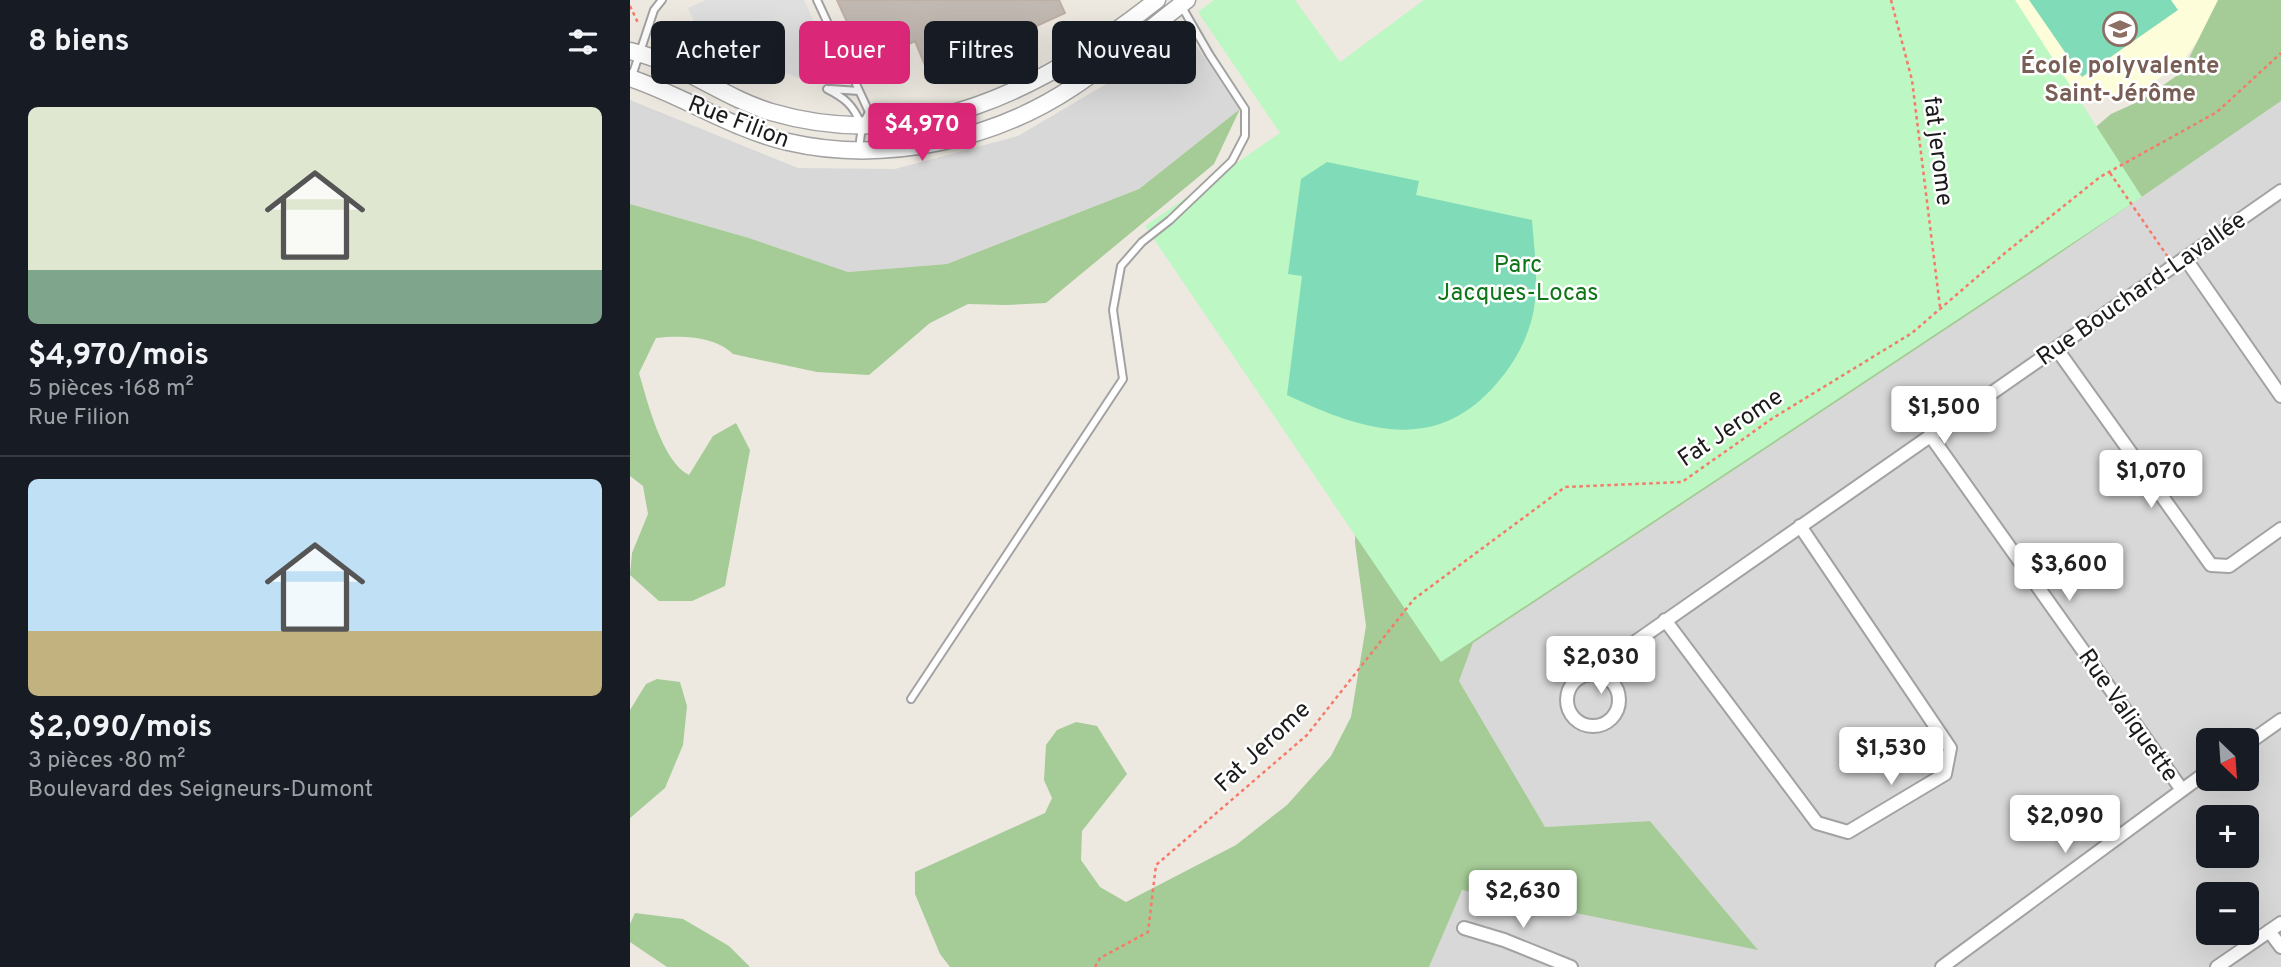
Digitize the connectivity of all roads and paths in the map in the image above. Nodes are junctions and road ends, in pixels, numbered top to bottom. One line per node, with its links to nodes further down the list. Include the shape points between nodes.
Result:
1 (662, 0): 8 (lane)
2 (817, 0): 11 (lane)
3 (1157, 0): 12 (street, Rue Filion, via 1056,70 1005,96 955,114)
4 (1891, 0): 17 (path, fat jerome, via 1912,80)
5 (1182, 2): 13 (street, Rue Filion, via 1071,88 1021,116 954,138); 25 (lane, via 1245,109 1245,136 1233,162 1121,266 1113,310 1123,379)
6 (630, 6): 7 (path)
7 (639, 25)
8 (635, 52): 10 (lane); 12 (street, Rue Filion, via 770,111)
9 (2281, 53): 14 (path, Fat Jerome, via 2217,112)
10 (631, 79): 13 (street, Rue Filion, via 731,123 788,142)
11 (859, 91): 12 (lane, via 869,112); 12 (lane, via 827,89 846,99)
12 (862, 126): 13 (lane)
13 (859, 152)
14 (2109, 172): 16 (path); 17 (path, Fat Jerome)
15 (2281, 191): 16 (street, Rue Bouchard-Lavallée)
16 (2179, 261): 18 (street, Rue Bouchard-Lavallée); 19 (street)
17 (1941, 309): 34 (path, Fat Jerome, via 1912,333 1773,418 1682,482 1564,487 1415,599 1307,735 1156,865 1148,932 1100,958)
18 (2056, 348): 20 (street, Rue Bouchard-Lavallée); 22 (street, via 2211,565 2229,566)
19 (2281, 396)
20 (1930, 435): 21 (street, Rue Bouchard-Lavallée); 29 (street, Rue Valiquette)
21 (1800, 526): 23 (street, Rue Bouchard-Lavallée); 23 (street, via 1950,748 1945,774 1848,832 1817,823)
22 (2281, 529)
23 (1665, 620): 24 (street, Rue Bouchard-Lavallée)
24 (1588, 675): 24 (street, Rue Bouchard-Lavallée, via 1605,677 1619,699 1614,716 1599,726 1583,725 1567,706 1569,690)
25 (911, 699)
26 (2281, 720): 27 (street)
27 (2259, 736)
28 (2196, 780): 29 (street)
29 (2182, 790): 36 (street)
30 (2281, 923): 32 (street)
31 (1464, 928): 35 (street)
32 (2269, 931): 33 (street); 37 (street)
33 (2281, 947)
34 (1095, 967)
35 (1571, 967)
36 (1942, 967)
37 (2217, 967)

